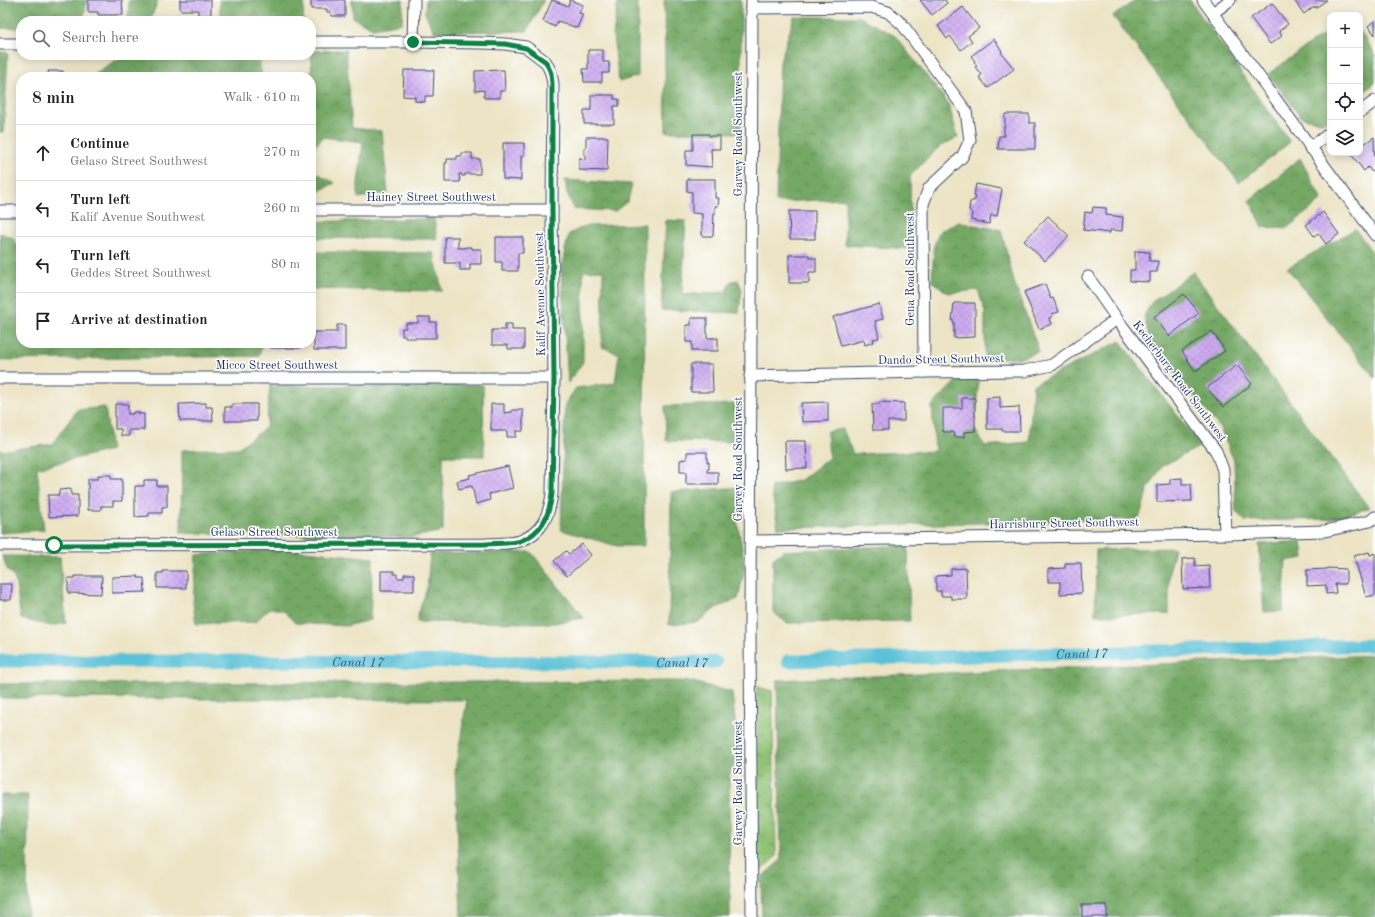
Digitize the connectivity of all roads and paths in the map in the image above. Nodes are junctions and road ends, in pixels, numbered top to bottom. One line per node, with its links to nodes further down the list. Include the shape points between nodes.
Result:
1 (414, 0): 7 (street)
2 (1203, 0): 5 (street)
3 (1230, 0): 5 (street)
4 (752, 4): 21 (street, Gena Road Southwest, via 871,7 888,12 902,24 966,111 970,140 962,157 929,188 923,204); 22 (street, Garvey Road Southwest)
5 (1212, 13): 13 (street)
6 (316, 42): 7 (street)
7 (413, 42): 15 (street, Kalif Avenue Southwest, via 505,44 526,48 546,62 552,84)
8 (0, 44): 9 (street)
9 (16, 44)
10 (1375, 100): 11 (street)
11 (1363, 110)
12 (1327, 136): 13 (street)
13 (1310, 148): 18 (street)
14 (316, 210): 15 (street, Hainey Street Southwest)
15 (552, 210): 24 (street, Kalif Avenue Southwest)
16 (0, 211): 17 (street)
17 (16, 211)
18 (1375, 235)
19 (1088, 277): 20 (street, Kecherburg Road Southwest)
20 (1117, 319): 21 (street, Dando Street Southwest, via 1052,365 1024,371); 27 (street, Kecherburg Road Southwest, via 1216,450 1223,470)
21 (924, 372): 22 (street, Dando Street Southwest)
22 (750, 376): 28 (street, Garvey Road Southwest)
23 (0, 378): 24 (street, Micco Street Southwest)
24 (554, 378): 26 (street, Kalif Avenue Southwest, via 552,494 550,508)
25 (1375, 517): 27 (street, Harrisburg Street Southwest, via 1370,521 1325,531)
26 (542, 526): 29 (street, Gelaso Street Southwest, via 519,542 485,544)
27 (1225, 534): 28 (street, Harrisburg Street Southwest)
28 (751, 541): 30 (street, Garvey Road Southwest)
29 (0, 545)
30 (752, 917)

